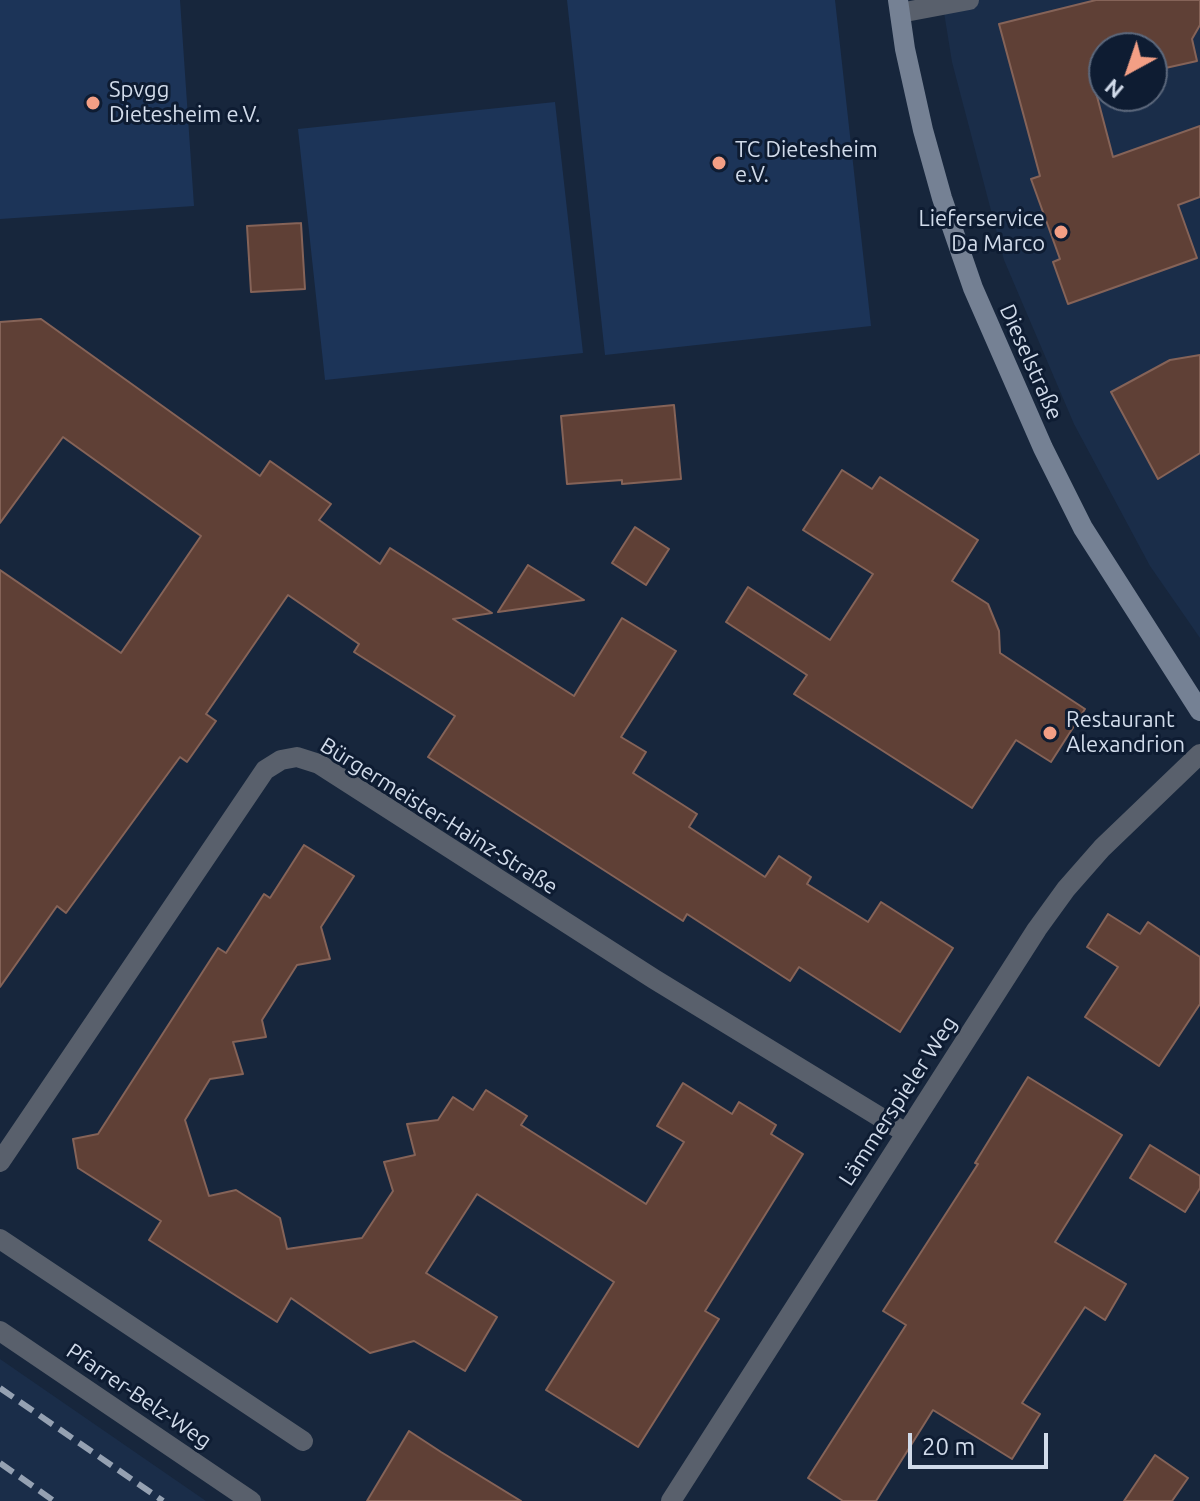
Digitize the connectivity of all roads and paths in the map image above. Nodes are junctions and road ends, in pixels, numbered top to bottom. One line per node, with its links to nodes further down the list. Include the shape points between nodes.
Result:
1 (969, 0): 2 (street)
2 (899, 6): 3 (street, Dieselstraße, via 923,130 973,288 1083,528)
3 (1197, 700)
4 (1200, 754): 5 (street, Lämmerspieler Weg, via 1066,889)
5 (906, 1133): 6 (street, Bürgermeister-Hainz-Straße, via 319,764 297,757 265,770); 11 (street, Lämmerspieler Weg)
6 (0, 1162)
7 (0, 1239): 9 (street)
8 (0, 1331): 10 (street, Pfarrer-Belz-Weg)
9 (303, 1441)
10 (251, 1501)
11 (671, 1501)

